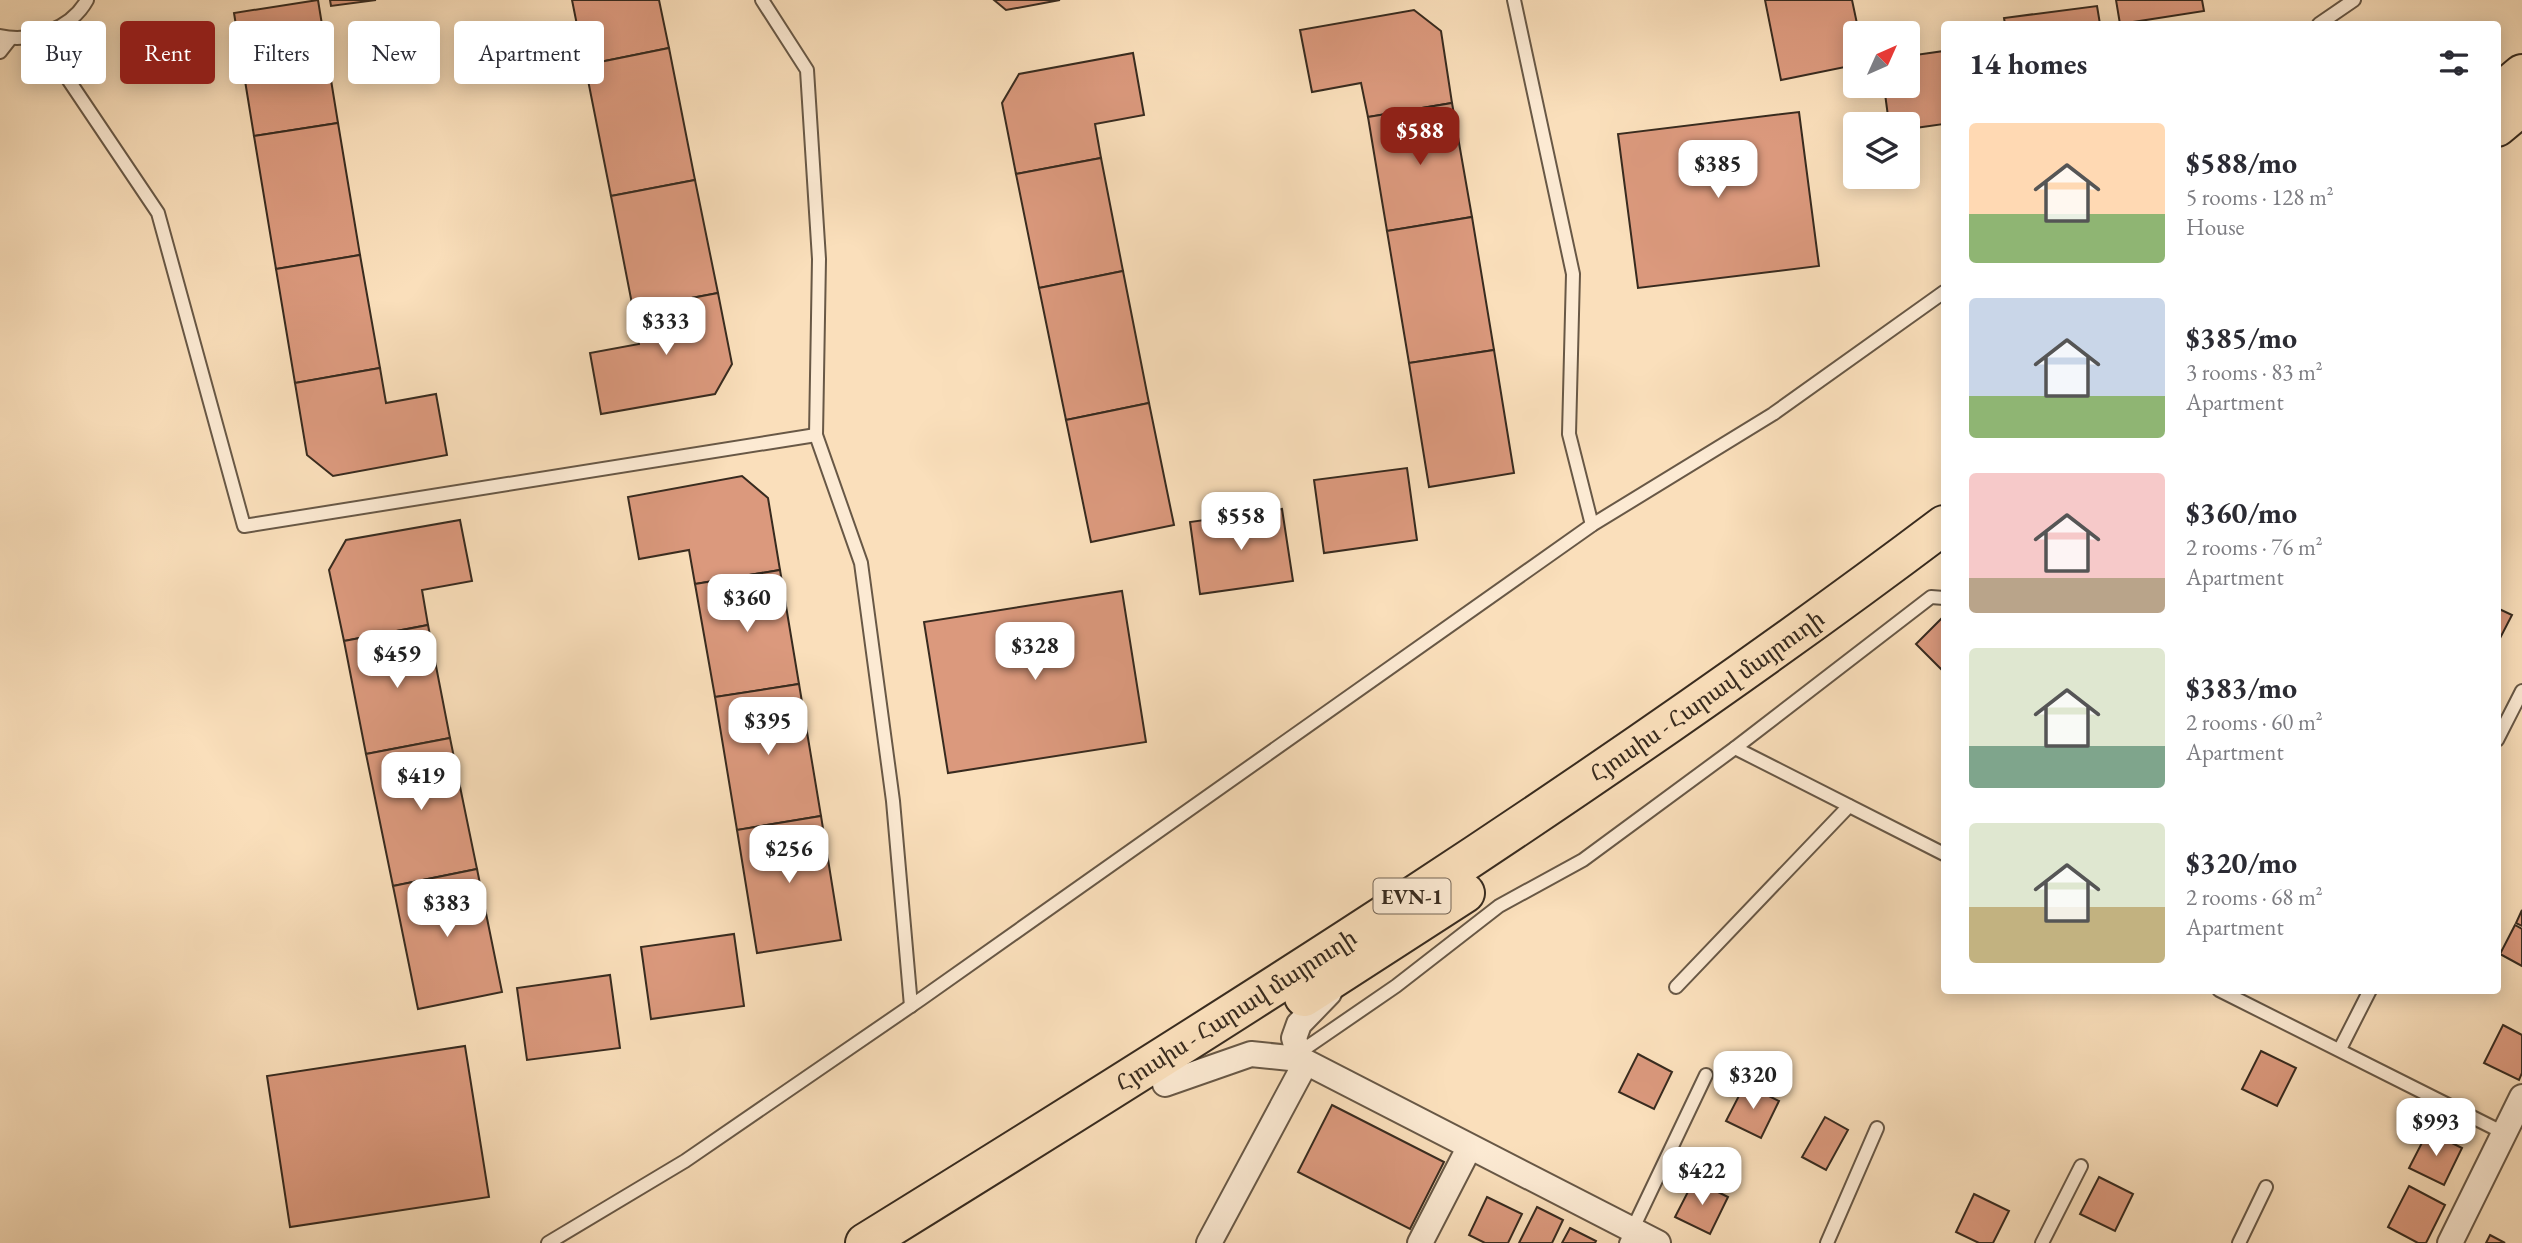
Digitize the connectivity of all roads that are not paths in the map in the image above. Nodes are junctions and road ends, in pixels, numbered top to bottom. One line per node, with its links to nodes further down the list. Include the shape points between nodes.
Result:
1 (87, 0): 5 (lane)
2 (762, 0): 15 (lane, via 807,70 819,259)
3 (1514, 0): 16 (lane, via 1573,274 1569,433)
4 (2354, 0): 6 (lane)
5 (67, 21)
6 (2323, 21)
7 (6, 37): 8 (lane)
8 (0, 52)
9 (2522, 74): 11 (highway)
10 (71, 84): 15 (lane, via 158,213 244,526)
11 (2501, 91)
12 (2522, 106): 13 (highway)
13 (2501, 124)
14 (1941, 294): 16 (lane, via 1773,414)
15 (816, 435): 29 (lane, via 861,564 893,801)
16 (1592, 525): 29 (lane)
17 (1941, 527): 42 (highway, Հյուսիս - Հարավ մայրուղի / EVN-1, via 1686,711 1478,852)
18 (1941, 560): 25 (highway, Հյուսիս - Հարավ մայրուղի / EVN-1, via 1666,757)
19 (1941, 598): 22 (lane, via 1931,597)
20 (2522, 691): 21 (lane)
21 (2501, 732)
22 (1735, 748): 23 (lane); 31 (lane, via 1583,860 1499,906)
23 (1849, 806): 24 (lane); 26 (lane)
24 (1941, 853)
25 (1360, 962): 31 (street, via 1299,1024 1294,1038); 33 (highway, Հյուսիս - Հարավ մայրուղի / EVN-1)
26 (1675, 988)
27 (2227, 994): 30 (lane)
28 (2368, 994): 30 (lane)
29 (911, 1006): 41 (lane, via 685,1161)
30 (2340, 1049): 36 (lane)
31 (1302, 1058): 33 (street, via 1251,1054); 37 (street); 44 (street)
32 (1706, 1075): 40 (lane)
33 (1164, 1084): 43 (highway, Հյուսիս - Հարավ մայրուղի / EVN-1)
34 (2522, 1097): 36 (street)
35 (1877, 1128): 47 (lane)
36 (2504, 1133): 50 (street)
37 (1469, 1148): 40 (street); 45 (street)
38 (2081, 1166): 48 (lane)
39 (2266, 1187): 49 (lane)
40 (1629, 1237): 46 (street)
41 (548, 1243)
42 (864, 1243)
43 (910, 1243)
44 (1209, 1243)
45 (1420, 1243)
46 (1658, 1243)
47 (1827, 1243)
48 (2042, 1243)
49 (2239, 1243)
50 (2450, 1243)

